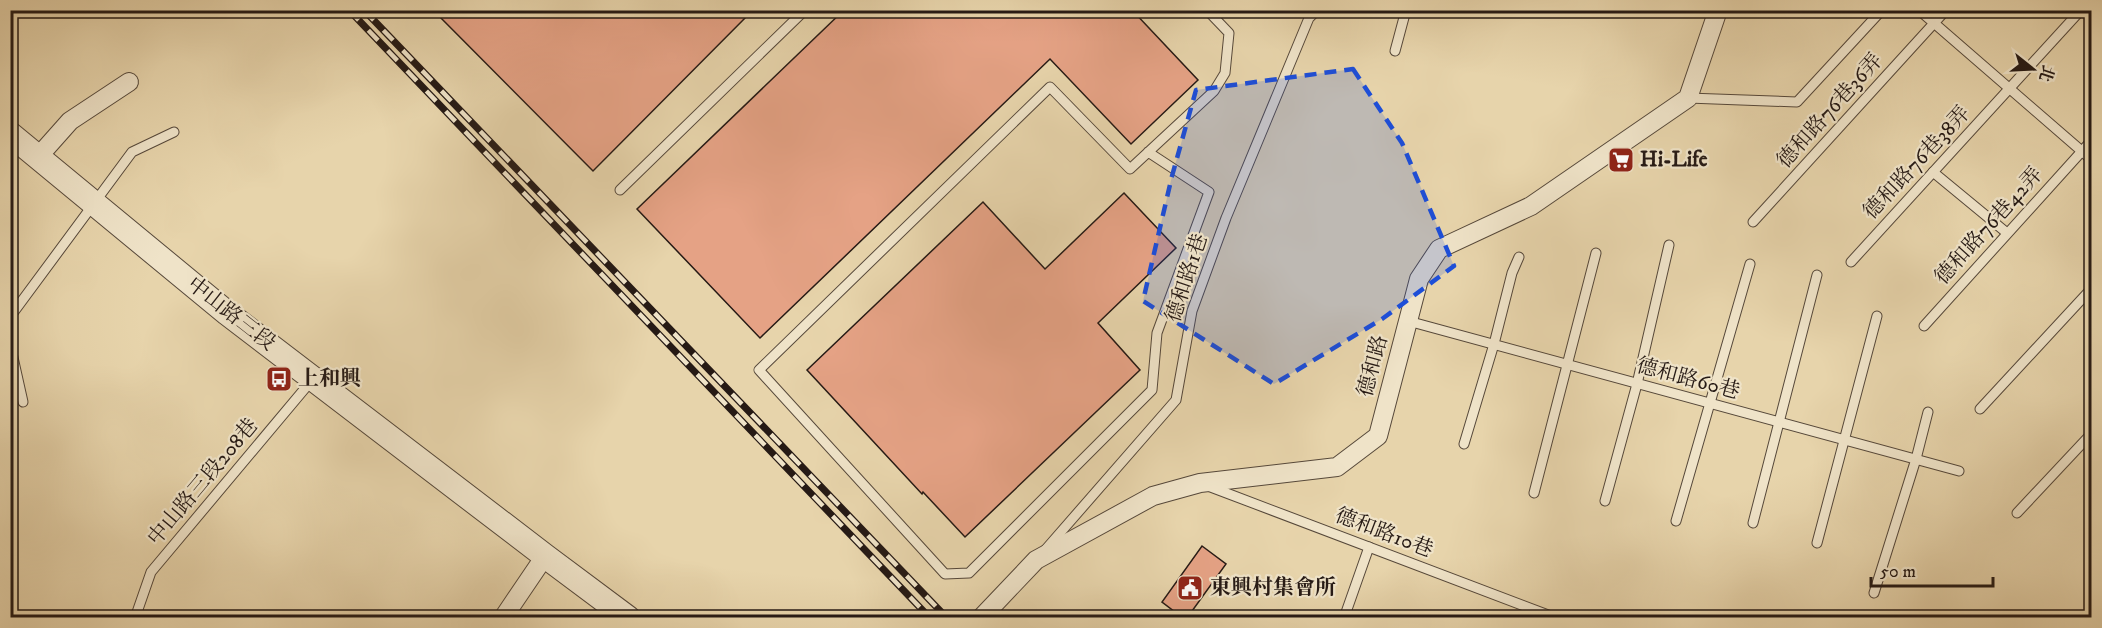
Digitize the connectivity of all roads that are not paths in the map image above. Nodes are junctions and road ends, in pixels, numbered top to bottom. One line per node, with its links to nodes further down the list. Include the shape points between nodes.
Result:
1 (805, 10): 23 (lane)
2 (1207, 10): 19 (lane, via 1229,33 1225,73 1214,92)
3 (1317, 10): 62 (lane, 德和路1巷, via 1308,18 1192,311 1176,400)
4 (1406, 10): 11 (lane)
5 (1718, 10): 14 (street)
6 (1882, 10): 14 (lane, via 1797,102)
7 (1919, 10): 10 (lane)
8 (1946, 10): 10 (lane, 德和路76巷36弄)
9 (2081, 10): 13 (lane, 德和路76巷38弄)
10 (1935, 24): 13 (lane); 25 (lane, 德和路76巷36弄)
11 (1395, 51)
12 (129, 82): 20 (street, via 69,121)
13 (2009, 89): 18 (lane); 22 (lane, 德和路76巷38弄)
14 (1688, 98): 36 (street, 德和路, via 1531,206 1439,249 1419,279)
15 (174, 132): 24 (lane, via 132,152)
16 (10, 134): 20 (street, 中山路三段)
17 (2091, 140): 18 (lane, 德和路76巷42弄)
18 (2081, 151): 21 (lane); 26 (lane, 德和路76巷42弄)
19 (1148, 152): 19 (lane, via 1130,169 1050,87 759,370 945,574 969,573 1152,390 1157,333 1209,192)
20 (38, 157): 24 (street, 中山路三段)
21 (2091, 160)
22 (1933, 172): 26 (lane); 30 (lane, 德和路76巷38弄)
23 (620, 190)
24 (94, 203): 35 (lane); 41 (street, 中山路三段, via 226,312)
25 (1753, 222)
26 (2007, 233): 37 (lane, 德和路76巷42弄)
27 (1669, 245): 42 (lane)
28 (1596, 253): 40 (lane)
29 (1520, 257): 39 (lane, via 1512,273)
30 (1851, 262)
31 (1750, 264): 44 (lane)
32 (1817, 274): 47 (lane)
33 (2091, 288): 45 (lane)
34 (1876, 316): 49 (lane)
35 (10, 317)
36 (1408, 321): 39 (lane, 德和路60巷); 53 (street, 德和路, via 1378,436 1337,467)
37 (1923, 326)
38 (10, 344): 43 (lane)
39 (1494, 344): 40 (lane, 德和路60巷); 50 (lane)
40 (1566, 364): 42 (lane, 德和路60巷); 54 (lane)
41 (314, 378): 61 (street, 中山路三段); 64 (lane, 中山路三段208巷, via 151,572)
42 (1637, 384): 44 (lane, 德和路60巷); 55 (lane)
43 (23, 402)
44 (1709, 403): 47 (lane, 德和路60巷); 57 (lane)
45 (1980, 409)
46 (1928, 412): 51 (lane)
47 (1779, 422): 49 (lane, 德和路60巷); 58 (lane)
48 (2091, 433): 56 (lane)
49 (1845, 440): 51 (lane, 德和路60巷); 59 (lane)
50 (1464, 444)
51 (1916, 459): 52 (lane, 德和路60巷); 63 (lane)
52 (1959, 471)
53 (1200, 483): 60 (lane, 德和路10巷); 62 (street, 德和路, via 1153,496)
54 (1534, 493)
55 (1605, 501)
56 (2017, 513)
57 (1676, 521)
58 (1753, 523)
59 (1817, 543)
60 (1369, 547): 68 (lane); 69 (lane, 德和路10巷)
61 (545, 556): 65 (street); 66 (street, 中山路三段)
62 (1036, 560): 67 (street, 德和路)
63 (1874, 593)
64 (135, 618)
65 (503, 618)
66 (628, 618)
67 (981, 618)
68 (1344, 618)
69 (1556, 618)

